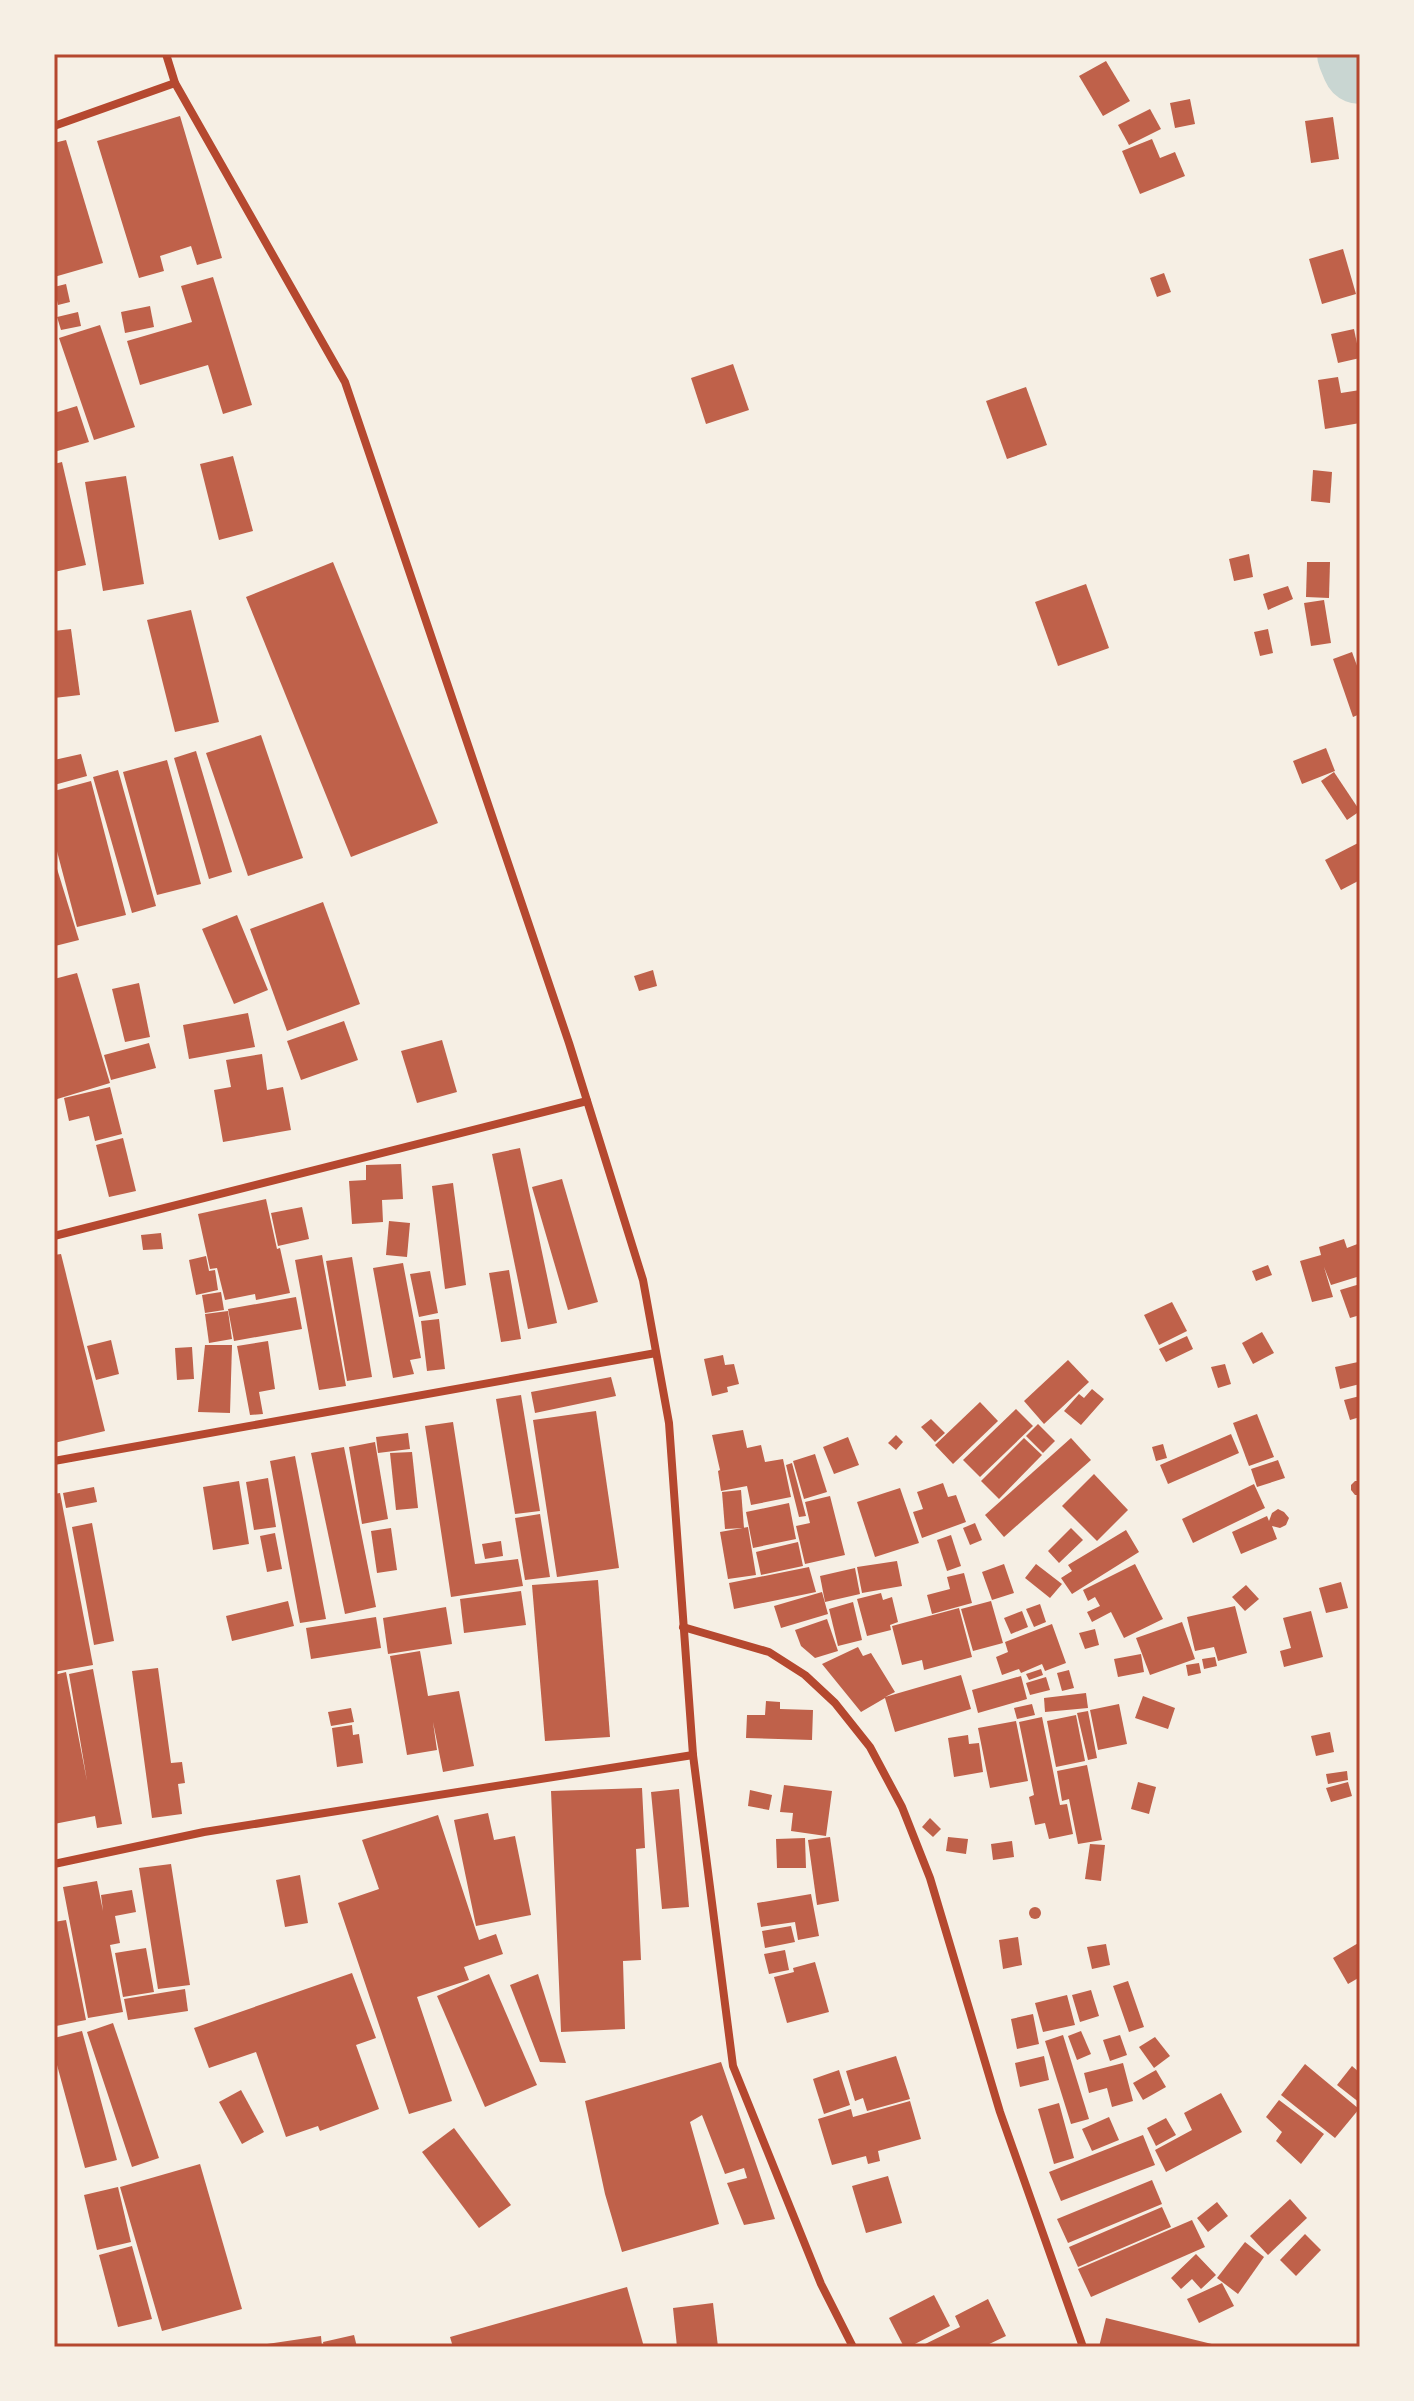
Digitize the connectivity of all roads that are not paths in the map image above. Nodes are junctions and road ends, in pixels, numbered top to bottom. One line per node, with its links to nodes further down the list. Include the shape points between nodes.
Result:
1 (166, 54): 2 (street)
2 (175, 83): 3 (street); 4 (street, via 345,382)
3 (54, 126)
4 (587, 1101): 5 (street); 6 (street, via 643,1280)
5 (54, 1236)
6 (656, 1353): 7 (street); 8 (street, via 669,1423)
7 (54, 1461)
8 (683, 1627): 9 (street); 12 (street, via 769,1652 805,1675 870,1747 902,1807 930,1878 1000,2112)
9 (693, 1755): 10 (street, via 204,1832); 11 (street, via 733,2066 821,2284)
10 (54, 1864)
11 (853, 2347)
12 (1083, 2347)

